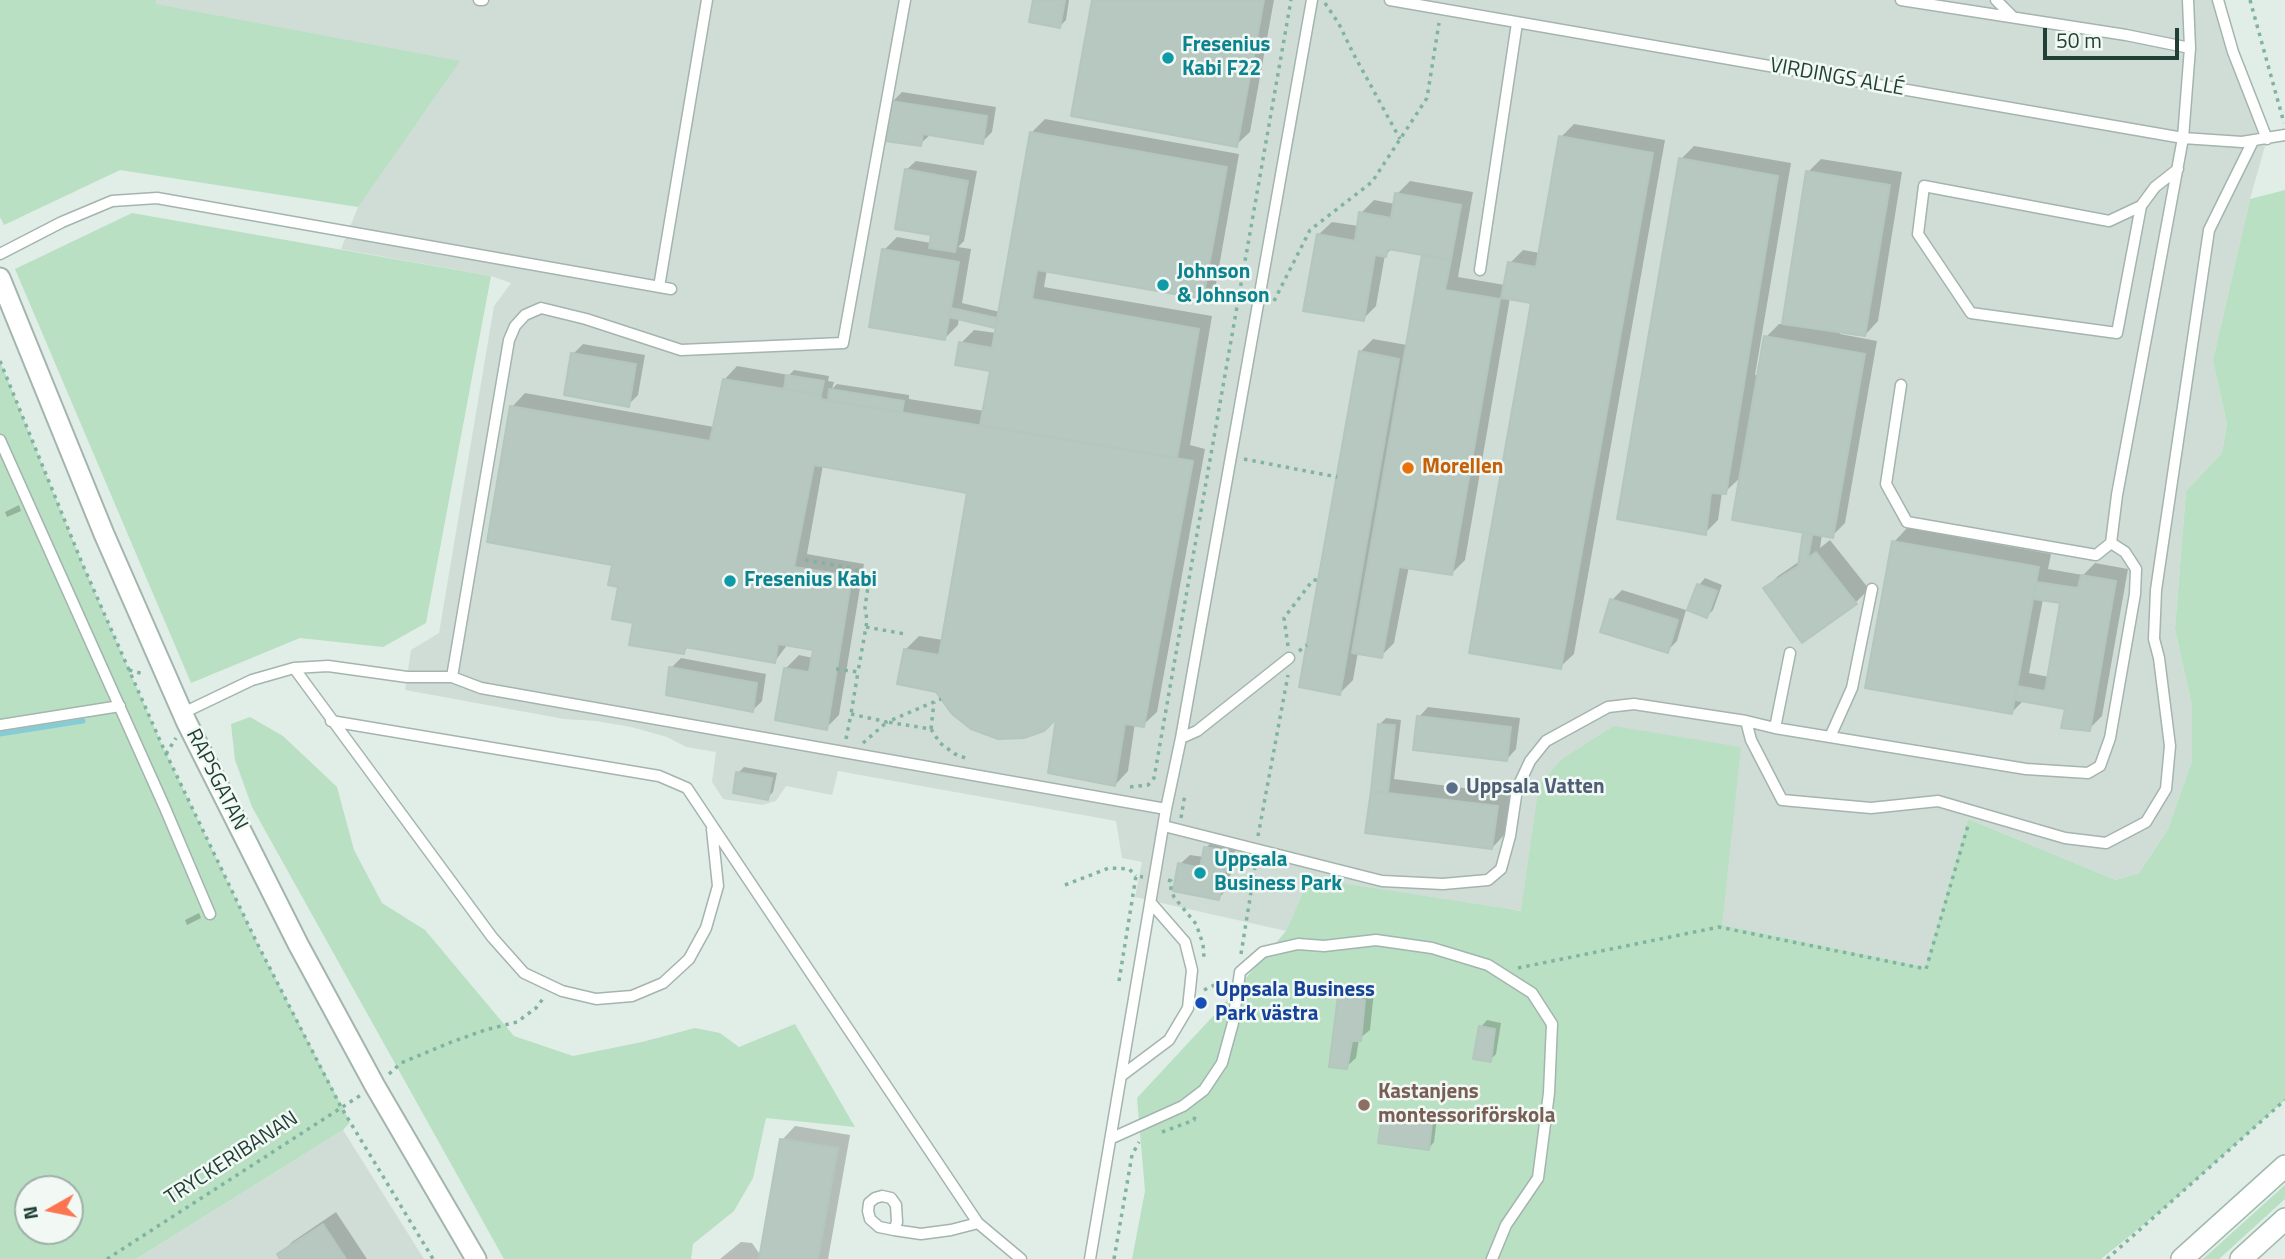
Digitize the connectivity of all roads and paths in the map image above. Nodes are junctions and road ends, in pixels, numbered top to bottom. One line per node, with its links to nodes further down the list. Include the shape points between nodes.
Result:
1 (707, 0): 28 (lane)
2 (905, 0): 49 (lane, via 843,343 681,350 586,318 541,309 525,315 515,326)
3 (1291, 0): 65 (path, via 1154,778 1148,785)
4 (1312, 0): 62 (lane)
5 (1324, 0): 20 (path)
6 (1390, 0): 12 (lane, VIRDINGS ALLÉ)
7 (1901, 0): 13 (lane)
8 (1996, 0): 13 (lane)
9 (2188, 0): 15 (lane)
10 (2218, 0): 21 (lane, via 2232,52)
11 (2250, 0): 16 (path)
12 (1441, 9): 14 (lane, VIRDINGS ALLÉ); 20 (path, via 1427,98)
13 (2013, 18): 15 (lane)
14 (1517, 23): 19 (lane, VIRDINGS ALLÉ); 26 (lane)
15 (2190, 48): 19 (lane)
16 (2283, 105): 17 (path)
17 (2285, 125)
18 (2285, 135): 21 (lane, VIRDINGS ALLÉ)
19 (2183, 138): 22 (lane, VIRDINGS ALLÉ); 23 (lane)
20 (1400, 139): 30 (path, via 1372,182 1310,230)
21 (2267, 139): 22 (lane, VIRDINGS ALLÉ)
22 (2253, 141): 68 (lane, via 2208,230 2156,590 2154,639 2170,746 2166,789 2146,822 2106,843 2065,838)
23 (2178, 169): 24 (lane, via 2155,187); 38 (lane)
24 (2141, 206): 24 (lane, via 2117,333 1971,313 1918,234 1924,186 2109,221)
25 (0, 254): 28 (lane, via 112,201 157,198)
26 (1480, 270)
27 (0, 278): 53 (street, RAPSGATAN)
28 (659, 287): 29 (lane)
29 (671, 289)
30 (1270, 308)
31 (0, 361): 85 (path, via 162,745)
32 (1901, 385): 38 (lane, via 1886,484 1906,523 2096,555)
33 (0, 440): 52 (lane)
34 (1246, 447): 35 (path)
35 (1244, 459): 36 (path); 37 (path)
36 (1243, 467)
37 (1336, 477)
38 (2111, 543): 61 (lane, via 2125,552 2136,569 2136,594 2110,738 2100,766 2088,773 2026,769)
39 (805, 560): 42 (path, via 863,574 868,587)
40 (1318, 580): 45 (path, via 1313,580 1284,618)
41 (1872, 589): 61 (lane, via 1852,688)
42 (866, 627): 43 (path); 48 (path)
43 (905, 635)
44 (1790, 653): 59 (lane)
45 (1289, 658): 62 (lane, via 1197,731); 72 (path)
46 (294, 668): 49 (lane, via 328,666 407,677); 53 (lane, via 253,680); 55 (lane)
47 (836, 668): 48 (path)
48 (858, 672): 54 (path)
49 (452, 677): 63 (lane, via 481,688)
50 (942, 699): 51 (path)
51 (934, 702): 57 (path); 60 (path)
52 (120, 706): 58 (lane); 76 (lane)
53 (183, 713): 82 (street, RAPSGATAN)
54 (851, 714): 57 (path); 63 (path)
55 (331, 721): 69 (lane, via 659,775 687,788); 79 (lane, via 492,937 524,973)
56 (1746, 721): 59 (lane); 68 (lane, via 1782,800 1871,808 1938,802); 72 (lane, via 1634,704 1608,708 1546,741 1517,789 1501,869 1488,880 1443,884 1382,881)
57 (887, 722): 60 (path); 63 (path)
58 (0, 725)
59 (1775, 728): 61 (lane)
60 (931, 729): 64 (path, via 940,743)
61 (1830, 737)
62 (1181, 738): 67 (lane)
63 (848, 752): 67 (lane)
64 (972, 761)
65 (1128, 788)
66 (1185, 793): 71 (path)
67 (1166, 809): 70 (lane)
68 (1972, 809): 78 (path, via 1926,969 1719,927)
69 (712, 825): 79 (lane, via 718,886 706,928 690,959 663,983 632,996 596,999); 91 (lane)
70 (1164, 826): 71 (lane); 75 (lane)
71 (1179, 830): 72 (lane)
72 (1258, 849): 77 (path)
73 (1136, 876): 74 (path, via 1129,869 1109,868)
74 (1065, 885)
75 (1151, 903): 81 (lane); 81 (lane, via 1185,942 1192,970 1188,1008 1169,1041)
76 (209, 914)
77 (1241, 972): 78 (lane, via 1263,952 1298,944 1376,940 1432,948); 80 (path); 83 (lane, via 1222,1063)
78 (1499, 972): 99 (lane, via 1532,993 1552,1024 1538,1178 1506,1225)
79 (552, 986): 82 (path, TRYCKERIBANAN, via 536,1008 517,1022 401,1063)
80 (1203, 990)
81 (1121, 1076): 88 (lane)
82 (375, 1086): 85 (path, TRYCKERIBANAN); 95 (street, RAPSGATAN)
83 (1204, 1090): 86 (path, via 1194,1120); 88 (lane, via 1183,1106)
84 (2285, 1100): 100 (path)
85 (341, 1107): 93 (path, TRYCKERIBANAN); 94 (path)
86 (1162, 1132)
87 (1149, 1136): 98 (path, via 1132,1154)
88 (1112, 1138): 97 (lane)
89 (2285, 1166): 101 (main road)
90 (2285, 1219): 102 (main road)
91 (978, 1223): 92 (lane, via 921,1234); 96 (lane)
92 (894, 1230)
93 (107, 1259)
94 (433, 1259)
95 (476, 1259)
96 (1021, 1259)
97 (1090, 1259)
98 (1114, 1259)
99 (1492, 1259)
100 (2107, 1259)
101 (2182, 1259)
102 (2241, 1259)

